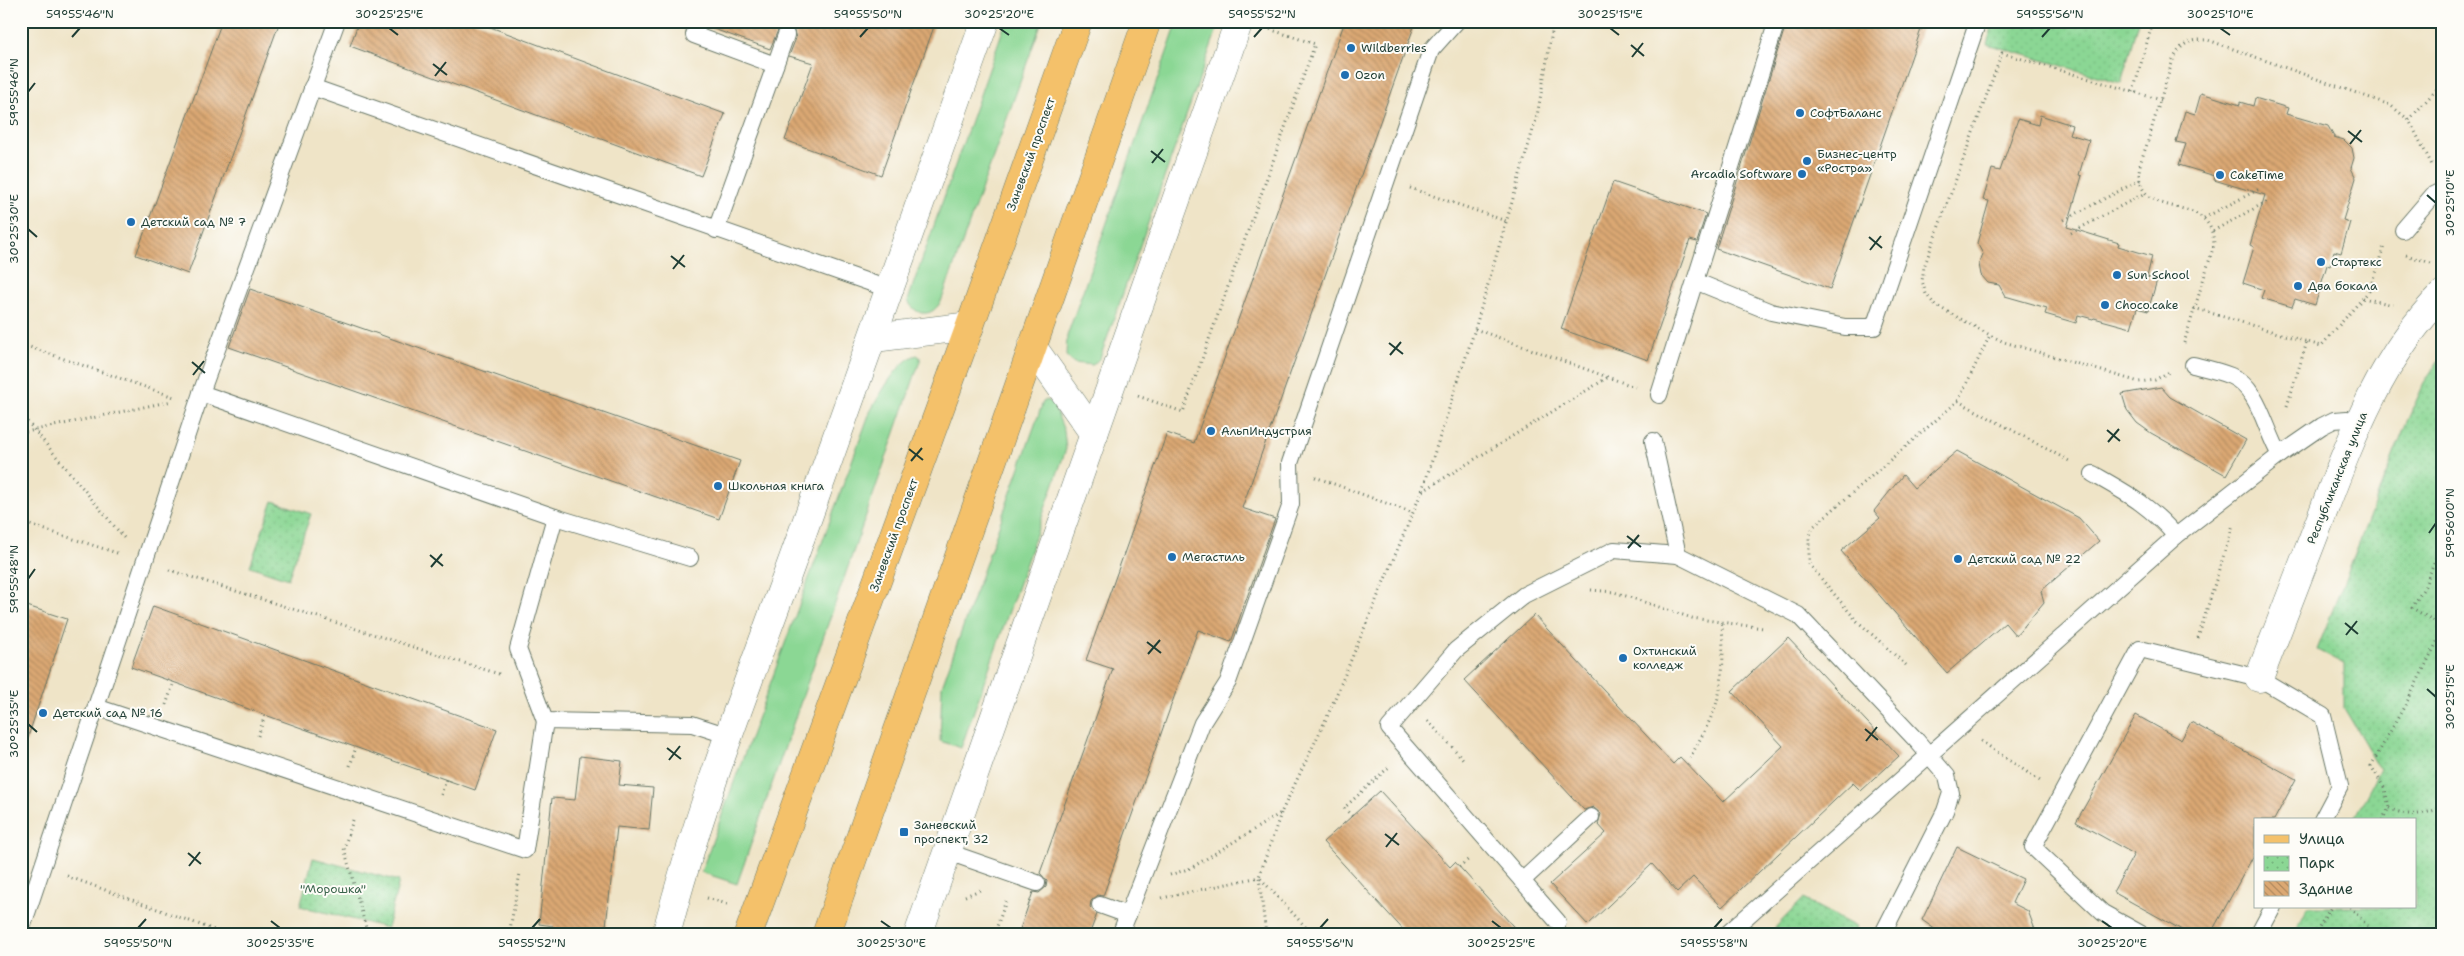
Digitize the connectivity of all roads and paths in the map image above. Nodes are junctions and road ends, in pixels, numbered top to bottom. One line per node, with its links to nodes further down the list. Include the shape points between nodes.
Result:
1 (337, 21): 14 (lane)
2 (699, 21): 13 (lane, via 694,35)
3 (985, 21): 34 (street)
4 (1078, 21): 39 (main road, Заневский проспект)
5 (1147, 21): 45 (main road)
6 (1457, 21): 20 (lane, via 1431,50)
7 (1554, 21): 28 (path, via 1536,116)
8 (1778, 21): 33 (lane)
9 (1978, 21): 33 (lane, via 1874,327 1845,327 1771,312)
10 (2153, 21): 16 (path)
11 (1250, 24): 52 (path, via 1315,44); 58 (street)
12 (786, 35): 13 (lane)
13 (775, 65): 29 (lane)
14 (312, 87): 29 (lane); 50 (lane)
15 (2443, 87): 18 (path, via 2436,90)
16 (2133, 92): 17 (path); 41 (path, via 2002,53 1924,267 1922,281 1926,294 1936,305)
17 (2161, 100): 18 (path, via 2172,60 2180,47 2193,40 2208,40 2390,105); 21 (path, via 2139,171)
18 (2409, 120): 19 (path)
19 (2434, 169)
20 (1387, 180): 28 (path); 62 (lane)
21 (2140, 180): 24 (path); 27 (path)
22 (2261, 188): 26 (path)
23 (2443, 190): 30 (lane, via 2433,195)
24 (2145, 193): 26 (path, via 2156,202); 32 (path)
25 (2268, 201): 31 (path)
26 (2204, 218): 31 (path)
27 (2064, 220)
28 (1506, 221): 40 (path)
29 (716, 230): 34 (lane)
30 (2403, 230): 36 (path, via 2382,248)
31 (2213, 231): 38 (path, via 2214,245)
32 (2071, 233)
33 (1695, 281): 51 (lane)
34 (891, 290): 42 (street)
35 (2443, 294): 55 (street, Республиканская улица, via 2388,366)
36 (2363, 298): 37 (path); 43 (path, via 2321,346)
37 (2394, 306)
38 (2194, 308): 43 (path); 46 (path)
39 (970, 326): 42 (street); 120 (main road, Заневский проспект)
40 (1475, 330): 49 (path); 65 (path)
41 (1990, 335): 48 (path, via 2139,382 2155,380); 53 (path)
42 (874, 338): 87 (street)
43 (2307, 342): 59 (path, via 2283,418)
44 (21, 344): 56 (path, via 181,399)
45 (1032, 346): 58 (street); 121 (main road)
46 (2181, 352)
47 (2193, 365): 59 (lane, via 2232,376 2249,390)
48 (2174, 366)
49 (1607, 378): 51 (path); 65 (path)
50 (201, 393): 67 (lane); 73 (lane)
51 (1659, 395)
52 (1188, 396)
53 (1958, 401): 63 (path); 80 (path, via 1813,527 1809,538 1809,564 1817,575 1856,620)
54 (21, 414): 56 (path)
55 (2358, 422): 61 (lane, via 2334,420); 81 (street, Республиканская улица)
56 (32, 429): 57 (path); 73 (path)
57 (21, 433)
58 (1094, 434): 102 (street)
59 (2271, 440): 61 (lane)
60 (1653, 441): 71 (lane)
61 (2280, 455): 64 (lane)
62 (1290, 468): 66 (path); 108 (lane, via 1291,504 1228,682 1202,722)
63 (2094, 474): 69 (lane, via 2140,500)
64 (2247, 482): 69 (lane); 79 (path)
65 (1422, 491): 66 (path)
66 (1413, 513): 96 (path, via 1327,717)
67 (555, 517): 72 (lane); 82 (lane, via 518,649)
68 (21, 522): 73 (path)
69 (2176, 536): 86 (lane)
70 (2443, 539): 76 (path, via 2425,586 2412,608)
71 (1678, 555): 88 (lane, via 1614,550 1524,595 1456,650 1389,728); 89 (lane, via 1798,615)
72 (690, 558)
73 (144, 562): 82 (path); 83 (lane)
74 (1588, 590): 75 (path, via 1614,592 1692,618)
75 (1722, 622): 77 (path); 90 (path, via 1720,691)
76 (2443, 626)
77 (1765, 628)
78 (2443, 630): 95 (path, via 2371,766 2385,788)
79 (2191, 661): 81 (lane); 92 (lane, via 2140,649)
80 (1906, 665)
81 (2260, 678): 99 (lane, via 2323,716 2340,786)
82 (531, 684): 85 (lane)
83 (96, 706): 93 (lane); 103 (lane)
84 (1426, 718): 91 (path)
85 (545, 720): 87 (lane, via 692,724); 101 (lane)
86 (1960, 726): 89 (lane); 92 (path)
87 (729, 736): 119 (street, via 678,888)
88 (1408, 750): 97 (path, via 1344,808); 106 (lane)
89 (1928, 754): 127 (lane); 128 (lane, via 1947,776 1951,793)
90 (1690, 758)
91 (1465, 761)
92 (2061, 795): 129 (lane, via 2033,847 2103,913)
93 (361, 796): 101 (lane); 117 (path, via 344,848)
94 (2443, 807): 95 (path, via 2414,816)
95 (2389, 808): 100 (path)
96 (1281, 813): 105 (path); 108 (path, via 1191,868)
97 (1352, 816)
98 (1591, 817): 106 (lane)
99 (2323, 818)
100 (2383, 818)
101 (524, 850): 118 (path)
102 (948, 852): 104 (lane); 122 (street)
103 (43, 867): 115 (lane); 116 (path)
104 (1015, 876): 107 (lane); 123 (path)
105 (1259, 878): 113 (path); 125 (path); 126 (path)
106 (1522, 881): 114 (lane)
107 (1037, 883)
108 (1139, 886): 113 (lane)
109 (1100, 905): 113 (lane)
110 (2272, 908): 130 (lane)
111 (2329, 908): 131 (path)
112 (2351, 908): 132 (path)
113 (1130, 910): 124 (lane)
114 (1558, 922)
115 (21, 931)
116 (228, 935)
117 (368, 935)
118 (509, 935)
119 (666, 935)
120 (748, 935)
121 (826, 935)
122 (918, 935)
123 (994, 935)
124 (1120, 935)
125 (1266, 935)
126 (1313, 935)
127 (1726, 935)
128 (1882, 935)
129 (2143, 935)
130 (2258, 935)
131 (2314, 935)
132 (2376, 935)

